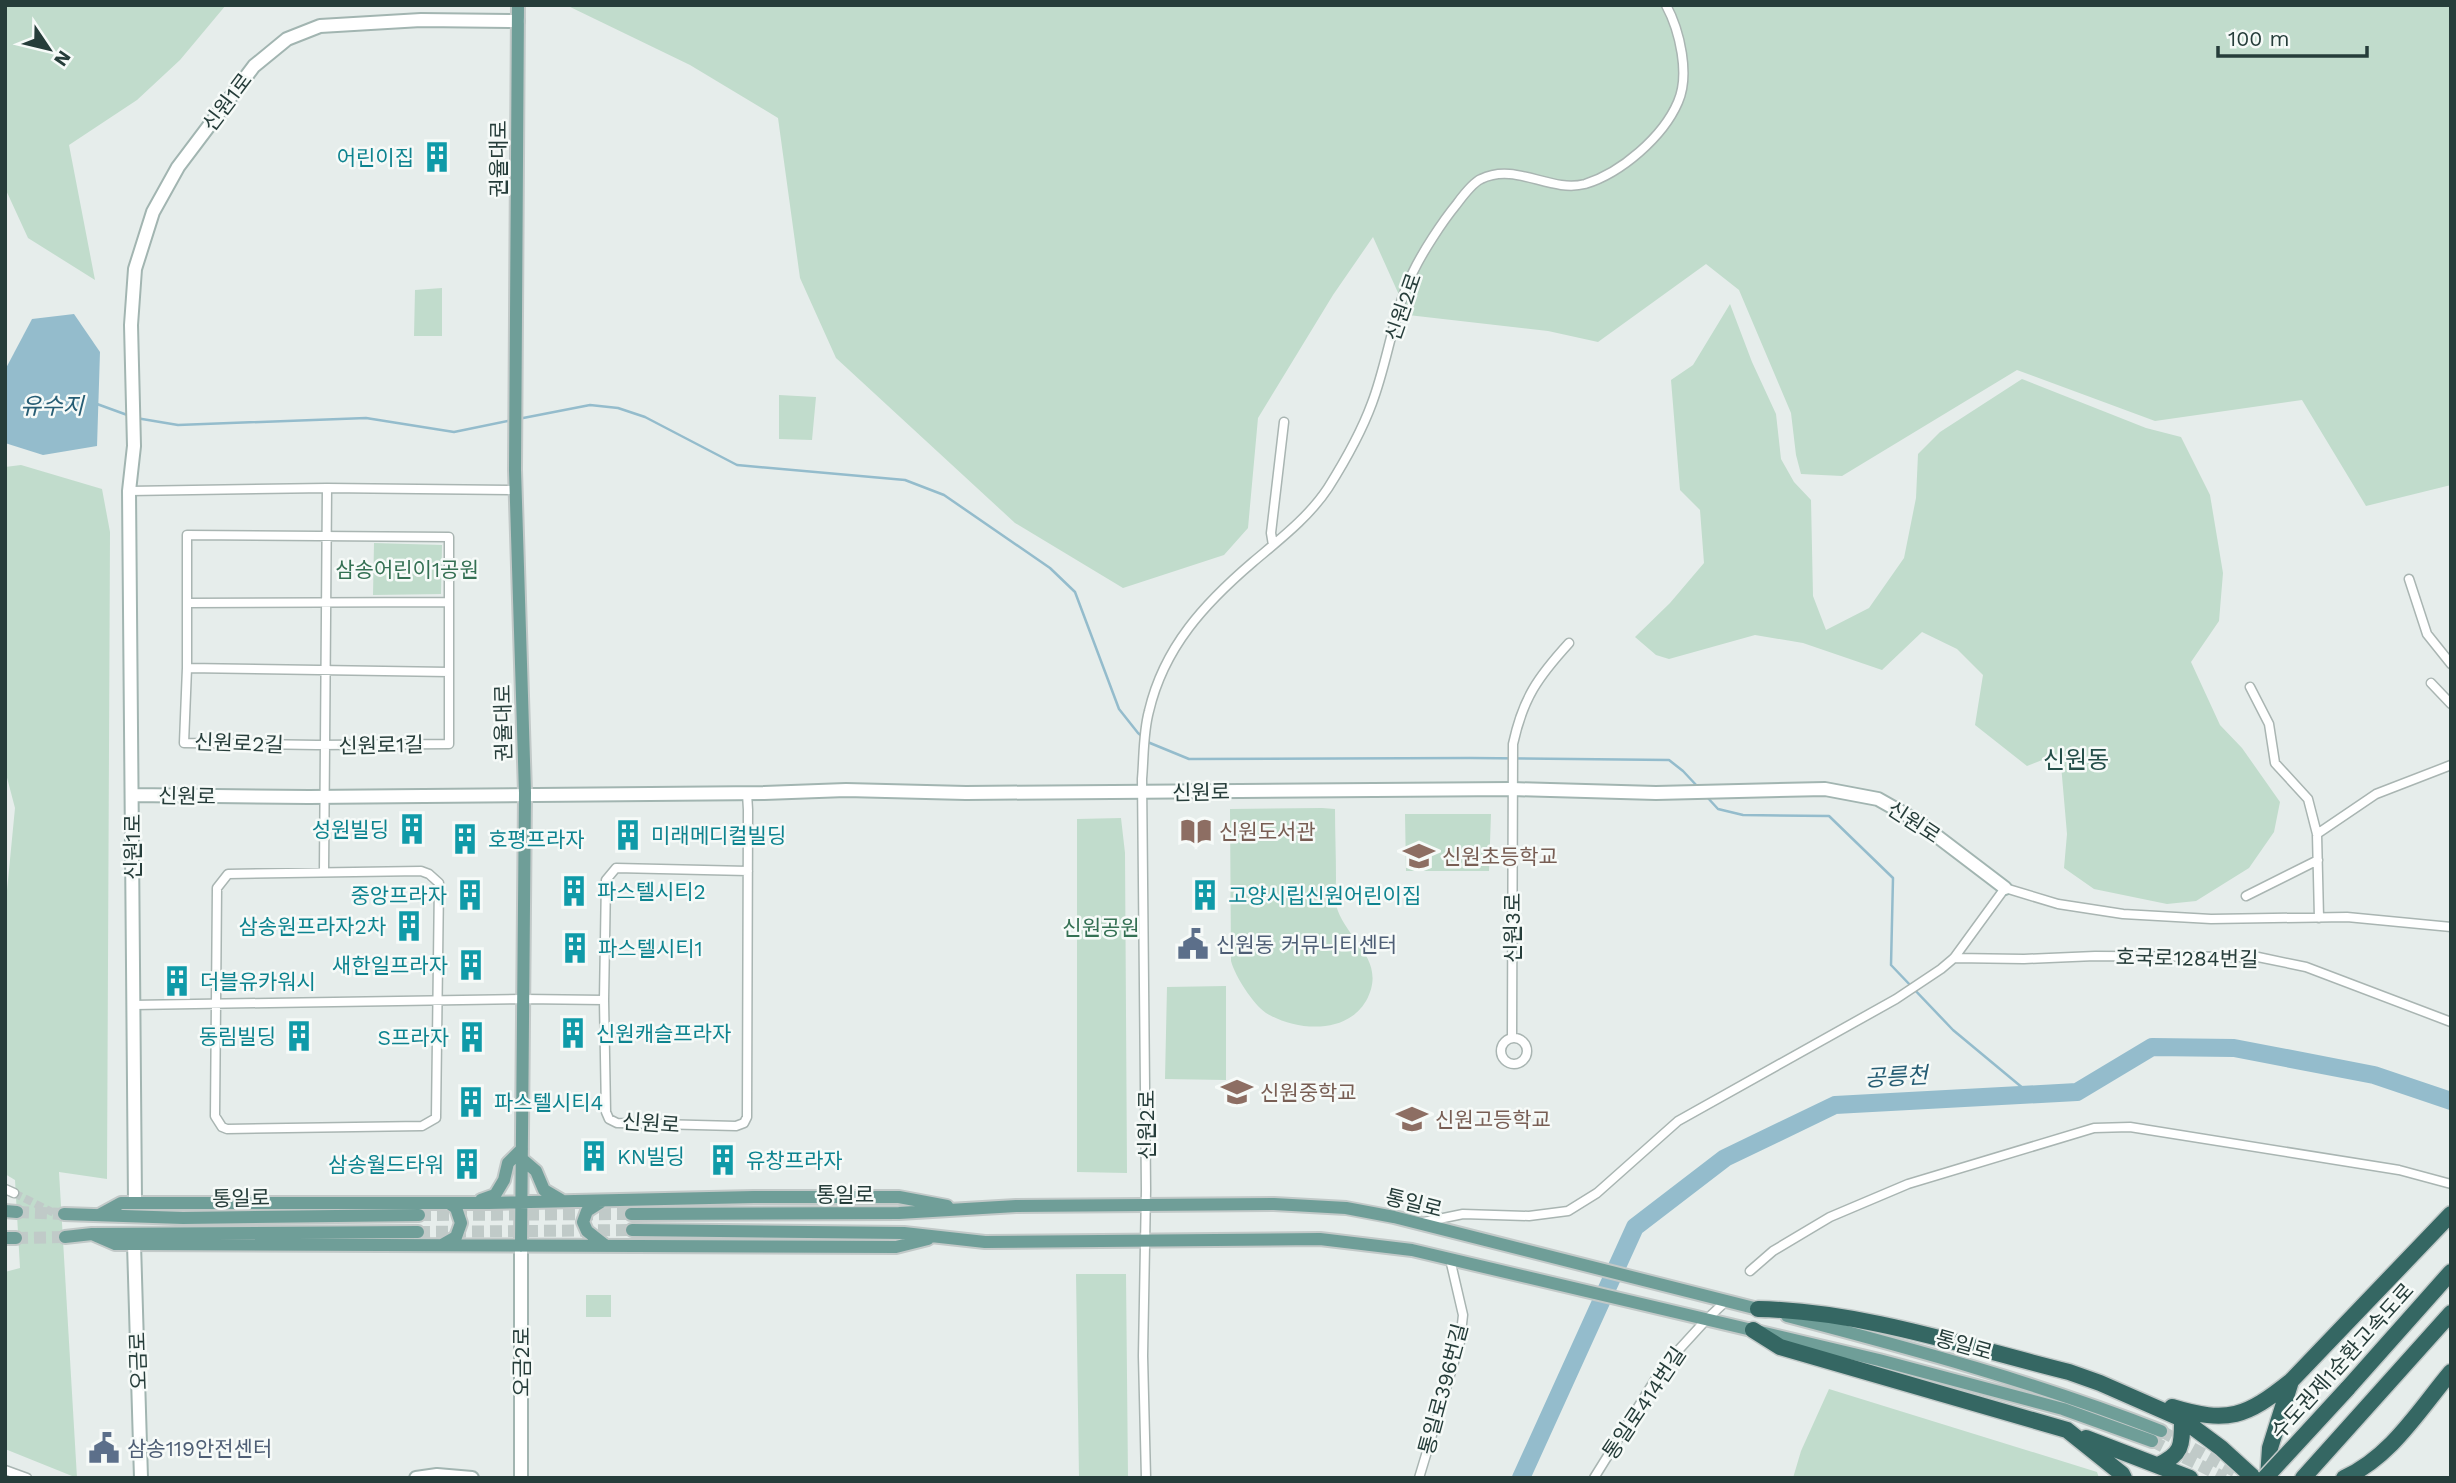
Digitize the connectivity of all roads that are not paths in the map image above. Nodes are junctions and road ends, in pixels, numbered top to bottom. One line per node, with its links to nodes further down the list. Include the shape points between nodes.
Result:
1 (518, 5): 3 (main road, 권율대로)
2 (1666, 5): 9 (street, 신원2로, via 1681,43 1682,77 1679,102 1651,143 1615,171 1583,184 1558,185 1517,174 1479,180 1455,206 1413,271 1371,404 1351,447 1326,491)
3 (518, 21): 6 (main road, 권율대로); 7 (street, 신원1로, via 320,26 287,39 254,66 178,167 153,212 135,268)
4 (1284, 422): 9 (street)
5 (327, 488): 6 (street); 7 (street); 8 (street)
6 (516, 490): 25 (main road, 권율대로)
7 (130, 491): 28 (street, 신원1로)
8 (327, 536): 11 (street, 신원로1길, via 449,537); 12 (street, 신원로2길, via 187,535); 13 (street)
9 (1273, 545): 27 (street, 신원2로, via 1199,612 1177,642 1149,710)
10 (2409, 579): 15 (street, via 2427,634)
11 (449, 602): 13 (street); 18 (street, 신원로1길)
12 (187, 603): 13 (street); 16 (street, 신원로2길)
13 (326, 603): 17 (street)
14 (1569, 643): 24 (street, 신원3로, via 1537,679 1527,699 1513,744)
15 (2451, 664)
16 (187, 668): 17 (street); 22 (street, 신원로2길, via 184,743)
17 (326, 670): 18 (street); 22 (street)
18 (449, 672): 22 (street, 신원로1길, via 449,744)
19 (2431, 682): 21 (street)
20 (2250, 687): 30 (street, via 2269,724 2275,763 2308,799)
21 (2451, 704)
22 (326, 745): 29 (street)
23 (2451, 765): 30 (street, via 2376,794)
24 (1512, 783): 27 (street, 신원로); 34 (street, 신원로, via 1656,793 1825,789 1878,799 1917,821); 45 (street, 신원3로)
25 (524, 793): 26 (street, 신원로); 29 (street, 신원로); 39 (main road, 권율대로)
26 (747, 793): 27 (street, 신원로); 32 (street, 신원로)
27 (1142, 793): 56 (street, 신원2로)
28 (132, 795): 29 (street, 신원로); 43 (street, 신원1로)
29 (326, 796): 33 (street)
30 (2317, 834): 31 (street)
31 (2318, 860): 35 (street); 36 (street)
32 (748, 871): 41 (street, 신원로, via 616,868 610,873 606,880); 41 (street, 신원로, via 744,1123 677,1126 609,1119)
33 (324, 872): 40 (street, via 421,871 439,883); 42 (street, via 228,874 221,881 217,888)
34 (2005, 888): 36 (street, 호국로1284번길, via 2058,904 2123,914); 38 (street)
35 (2246, 896)
36 (2319, 918): 37 (street, 호국로1284번길)
37 (2451, 927)
38 (1954, 958): 44 (street, 호국로1284번길, via 2258,957 2306,967); 63 (street, via 1896,999 1678,1121 1597,1193 1568,1211 1529,1216 1464,1213)
39 (523, 999): 40 (street); 41 (street); 46 (main road, 권율대로)
40 (438, 1000): 42 (street); 42 (street, via 436,1118 422,1126 227,1129 215,1115)
41 (604, 1000)
42 (216, 1003): 43 (street)
43 (133, 1004): 50 (street, 신원1로)
44 (2451, 1022)
45 (1511, 1038)
46 (522, 1154): 51 (main road, via 544,1190); 54 (main road, via 508,1163 495,1195); 55 (main road, 권율대로)
47 (2451, 1184): 75 (street, via 2399,1170 2130,1127 2094,1128 1908,1184 1830,1217 1773,1251)
48 (5, 1189): 49 (street)
49 (15, 1193)
50 (135, 1202): 53 (main road); 61 (main road, via 121,1203)
51 (564, 1202): 52 (main road); 55 (main road)
52 (601, 1202): 57 (main road, via 899,1197); 73 (main road, via 587,1211 583,1222)
53 (449, 1203): 54 (main road); 71 (main road, via 461,1223 456,1237)
54 (475, 1203): 55 (main road)
55 (521, 1203): 72 (main road, 권율대로)
56 (1145, 1205): 57 (main road, 통일로); 63 (main road, 통일로, via 1308,1205); 69 (street, 신원2로)
57 (968, 1210): 59 (main road, 통일로)
58 (64, 1214): 61 (main road, 통일로)
59 (631, 1214)
60 (2451, 1214): 83 (highway)
61 (99, 1215): 62 (main road, 통일로)
62 (419, 1215)
63 (1419, 1224): 77 (main road, 통일로)
64 (632, 1230): 67 (main road, 통일로)
65 (418, 1232): 66 (main road, 통일로)
66 (92, 1234): 68 (main road, 통일로); 70 (main road, via 114,1244)
67 (939, 1236): 69 (main road, 통일로, via 985,1242); 73 (main road, via 896,1247)
68 (65, 1237)
69 (1144, 1241): 74 (main road, 통일로, via 1320,1239); 94 (street, 신원2로)
70 (134, 1244): 71 (main road); 90 (street, 오금로)
71 (442, 1245): 72 (main road)
72 (521, 1246): 73 (main road); 93 (street, 오금2로)
73 (606, 1246)
74 (1450, 1259): 80 (main road, 통일로); 95 (street, 통일로396번길, via 1463,1315 1460,1342)
75 (1750, 1272)
76 (2451, 1272): 100 (highway, 수도권제1순환고속도로, bridge)
77 (1726, 1301): 78 (main road, 통일로); 80 (street, 통일로414번길)
78 (1758, 1309): 81 (main road, 통일로, via 2065,1395 2157,1436); 84 (highway, via 1854,1318)
79 (2451, 1313): 101 (highway)
80 (1706, 1320): 81 (main road, 통일로); 96 (street, 통일로414번길, via 1663,1367)
81 (1753, 1330): 86 (highway, via 1780,1347)
82 (2451, 1374): 102 (highway, via 2389,1447); 103 (highway)
83 (2291, 1381): 84 (highway, via 2263,1404 2230,1417 2206,1416); 100 (highway, via 2270,1448)
84 (2100, 1383): 85 (highway)
85 (2182, 1419): 87 (highway, via 2180,1450); 99 (highway)
86 (2067, 1430): 87 (highway); 97 (highway)
87 (2158, 1465): 98 (highway)
88 (5, 1470): 89 (street)
89 (27, 1478)
90 (141, 1478)
91 (416, 1478): 92 (street)
92 (472, 1478)
93 (521, 1478)
94 (1146, 1478)
95 (1419, 1478)
96 (1594, 1478)
97 (2124, 1478)
98 (2190, 1478)
99 (2254, 1478)
100 (2267, 1478)
101 (2303, 1478)
102 (2344, 1478)
103 (2375, 1478)

